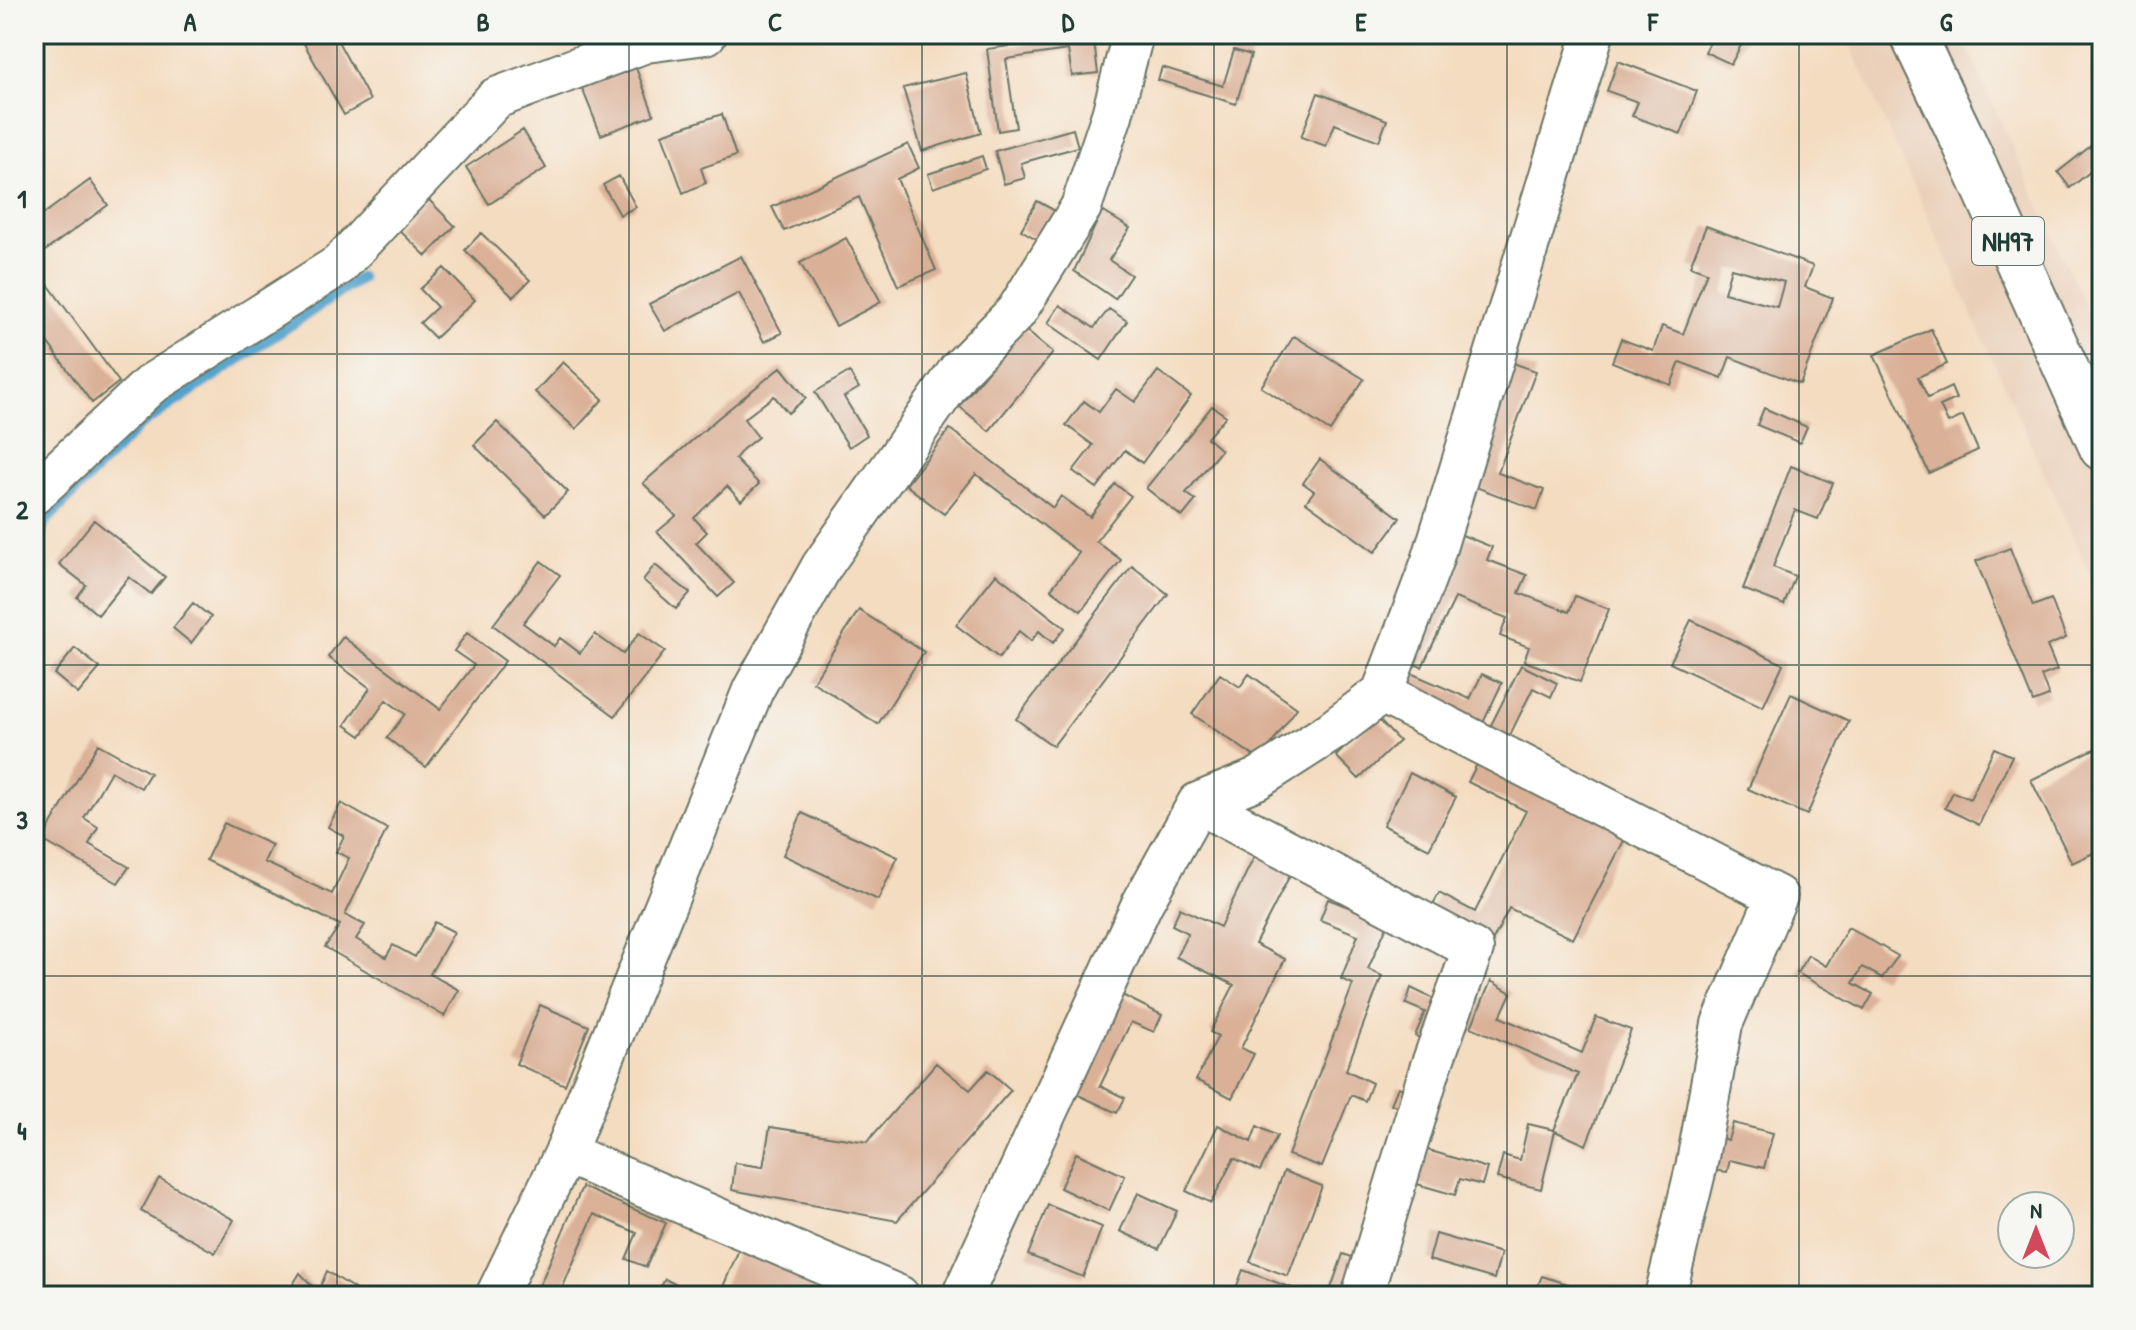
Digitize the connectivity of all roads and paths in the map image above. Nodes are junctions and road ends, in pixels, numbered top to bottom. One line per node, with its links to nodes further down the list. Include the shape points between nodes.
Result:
1 (706, 34): 6 (street, via 646,42 496,98 339,265 150,385)
2 (1133, 34): 9 (street, via 1081,207 1016,312 959,370 822,566 753,690)
3 (1593, 34): 7 (street, via 1432,561)
4 (1912, 34): 5 (highway, NH97)
5 (2102, 448)
6 (34, 494)
7 (1382, 693): 8 (street, via 1257,779); 14 (street, via 1777,896 1722,1024 1696,1168)
8 (1198, 803): 12 (street, via 1142,904); 13 (street, via 1473,949 1429,1072)
9 (565, 1153): 10 (street); 11 (street)
10 (496, 1296)
11 (899, 1296)
12 (962, 1296)
13 (1362, 1296)
14 (1665, 1296)

